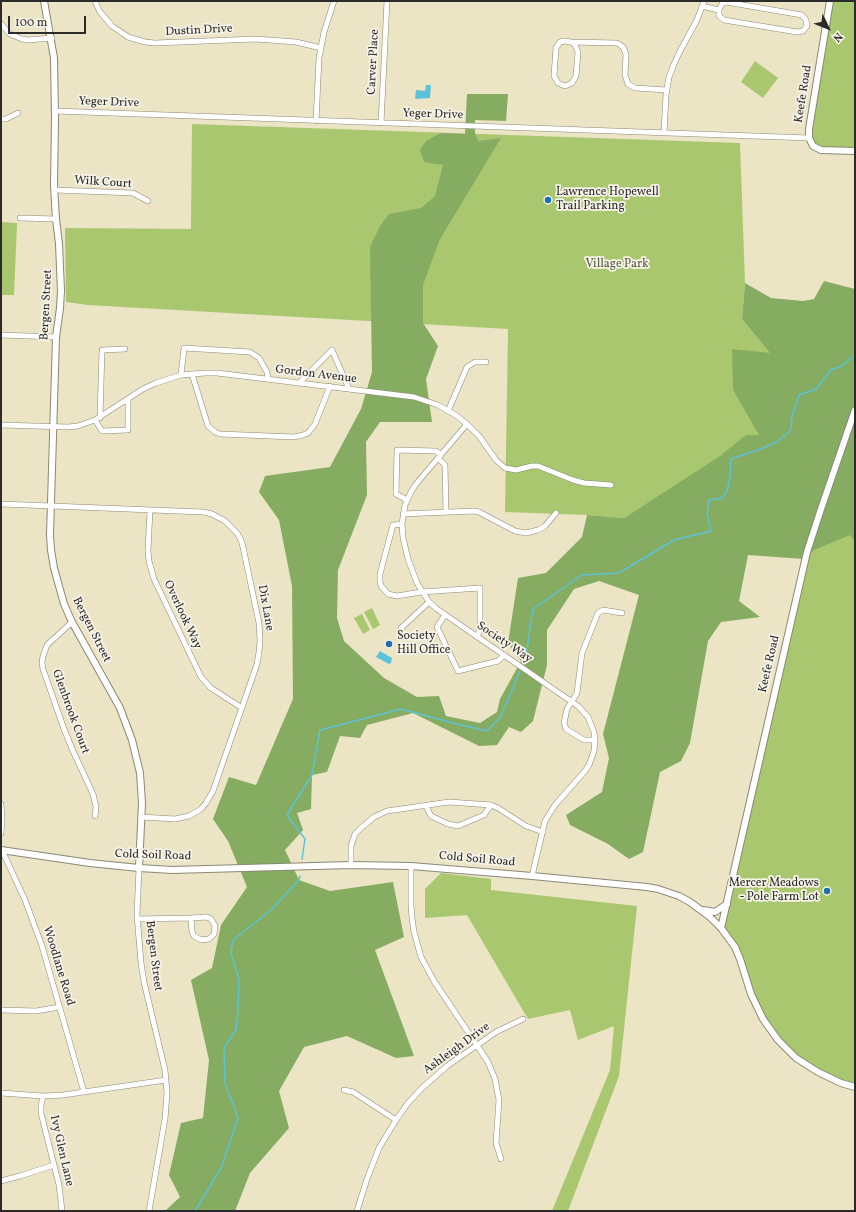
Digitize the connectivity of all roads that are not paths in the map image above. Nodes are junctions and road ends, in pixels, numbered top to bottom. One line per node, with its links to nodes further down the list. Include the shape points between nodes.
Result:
1 (44, 1): 9 (street, Bergen Street)
2 (95, 1): 11 (street, Dustin Drive, via 100,12 112,26 128,37 146,42 256,39 296,42)
3 (334, 1): 11 (street)
4 (387, 1): 17 (street, Carver Place)
5 (830, 1): 19 (street, Keefe Road)
6 (703, 4): 7 (street); 12 (street, via 674,64)
7 (719, 10): 7 (street, via 722,4 729,2 802,15 807,26 803,31 797,32 724,20 719,16)
8 (1, 24): 9 (street, via 10,34 22,39)
9 (52, 38): 13 (street, Bergen Street)
10 (572, 42): 10 (street, via 560,42 556,48 554,76 561,85 569,85 575,80 578,52); 12 (street, via 619,44 626,54 625,75 628,84 635,88)
11 (321, 48): 16 (street)
12 (667, 90): 18 (street)
13 (55, 111): 16 (street, Yeger Drive); 21 (street, Bergen Street)
14 (18, 113): 15 (street)
15 (1, 119)
16 (316, 121): 17 (street, Yeger Drive)
17 (381, 123): 18 (street, Yeger Drive)
18 (664, 133): 19 (street, Yeger Drive)
19 (809, 138): 20 (street, Keefe Road, via 813,146 821,150)
20 (855, 151)
21 (55, 190): 22 (street, Wilk Court, via 132,193); 24 (street, Bergen Street)
22 (148, 202)
23 (20, 218): 24 (street)
24 (56, 219): 26 (street, Bergen Street, via 61,291)
25 (1, 335): 26 (street)
26 (56, 336): 41 (street, Bergen Street)
27 (125, 349): 38 (street, via 102,350)
28 (486, 362): 37 (street, via 475,362 467,367)
29 (192, 374): 30 (street, Gordon Avenue); 31 (street, Gordon Avenue, via 217,373); 33 (street, via 208,426 220,434 294,437 308,433 315,424)
30 (181, 375): 31 (street, via 184,348 250,352 259,358); 35 (street, Gordon Avenue, via 156,383)
31 (268, 379): 32 (street, Gordon Avenue)
32 (298, 383): 33 (street, Gordon Avenue); 34 (street, via 332,350)
33 (330, 386): 34 (street, Gordon Avenue)
34 (349, 389): 37 (street, Gordon Avenue, via 414,397)
35 (128, 399): 38 (street, Gordon Avenue); 38 (street, via 128,430 102,431)
36 (855, 410): 75 (street, Keefe Road, via 807,552)
37 (448, 411): 39 (street, Gordon Avenue)
38 (98, 419): 41 (street, Gordon Avenue, via 68,428)
39 (467, 424): 42 (street, Society Way); 43 (street, Gordon Avenue, via 505,468 516,470 538,466 584,483)
40 (1, 425): 41 (street, Gordon Avenue)
41 (54, 427): 46 (street, Bergen Street)
42 (440, 456): 44 (street, Society Way, via 416,484); 44 (street, via 436,451 397,450 396,494); 48 (street, via 445,465)
43 (611, 485)
44 (407, 500): 50 (street, Society Way)
45 (1, 504): 46 (street)
46 (51, 506): 47 (street, Dix Lane); 56 (street, Bergen Street, via 50,535 54,568)
47 (150, 510): 61 (street, Overlook Way, via 148,551 154,579 201,677 211,688); 61 (street, Dix Lane, via 212,514 231,526 241,540 259,623 260,641 257,664)
48 (446, 512): 49 (street, via 478,512 515,531 526,533 545,526); 50 (street)
49 (556, 513)
50 (403, 514): 51 (street, Society Way)
51 (402, 524): 52 (street, Society Way, via 408,559); 52 (street, via 393,525 380,582 384,591 392,595)
52 (421, 592): 53 (street, Society Way); 58 (street, via 480,588 480,629)
53 (429, 602): 55 (street, Society Way); 57 (street)
54 (622, 613): 60 (street, via 602,610 598,613 582,652 577,693)
55 (445, 615): 58 (street, Society Way); 59 (street, via 437,627 458,671 498,661)
56 (72, 622): 66 (street, Glenbrook Court, via 47,645 42,663 64,729 93,794); 67 (street, Bergen Street, via 120,708 127,726 140,773)
57 (401, 628)
58 (477, 637): 59 (street, Society Way)
59 (504, 655): 60 (street, Society Way)
60 (572, 701): 62 (street, Society Way, via 588,717); 62 (street, via 567,709 564,726 584,740)
61 (242, 708): 67 (street, Dix Lane, via 213,791 206,803 195,813 182,818)
62 (595, 740): 68 (street, Society Way, via 589,765 555,804)
63 (1, 804): 69 (street)
64 (426, 806): 65 (street, via 449,802); 65 (street, via 432,816 458,826 484,815); 71 (street, via 387,812 370,820 353,839 350,851)
65 (491, 806): 68 (street, via 526,826)
66 (95, 816)
67 (141, 817): 73 (street, Bergen Street)
68 (543, 832): 74 (street, Society Way)
69 (1, 833)
70 (1, 850): 73 (street, Cold Soil Road); 80 (street, Woodlane Road, via 34,923)
71 (351, 865): 72 (street, Cold Soil Road); 73 (street, Cold Soil Road, via 172,870)
72 (411, 866): 74 (street, Cold Soil Road); 83 (street, via 410,905 421,957)
73 (139, 868): 78 (street, Bergen Street)
74 (532, 876): 76 (street, Cold Soil Road, via 658,889 679,896)
75 (727, 904): 76 (street, via 715,912); 79 (street, Keefe Road)
76 (701, 910): 79 (street, Cold Soil Road)
77 (191, 918): 77 (street, via 211,919 215,926 212,936 205,940 197,939 192,932); 78 (street)
78 (137, 919): 84 (street, Bergen Street, via 144,982)
79 (721, 928): 85 (street, Cold Soil Road, via 735,947 756,1005 778,1040 796,1058 818,1072)
80 (60, 1007): 81 (street, via 36,1011); 87 (street, Woodlane Road)
81 (1, 1010)
82 (523, 1019): 83 (street, Ashleigh Drive)
83 (476, 1044): 90 (street, Ashleigh Drive, via 427,1083); 91 (street, via 492,1070 498,1089 496,1143)
84 (166, 1080): 87 (street); 95 (street, Bergen Street, via 165,1119)
85 (855, 1087)
86 (344, 1090): 90 (street, via 353,1092)
87 (84, 1092): 89 (street)
88 (1, 1093): 89 (street)
89 (43, 1096): 92 (street, Ivy Glen Lane, via 41,1113)
90 (396, 1120): 96 (street, Ashleigh Drive, via 372,1163)
91 (501, 1159)
92 (54, 1165): 93 (street); 94 (street, Ivy Glen Lane)
93 (1, 1181)
94 (62, 1211)
95 (149, 1211)
96 (357, 1211)

